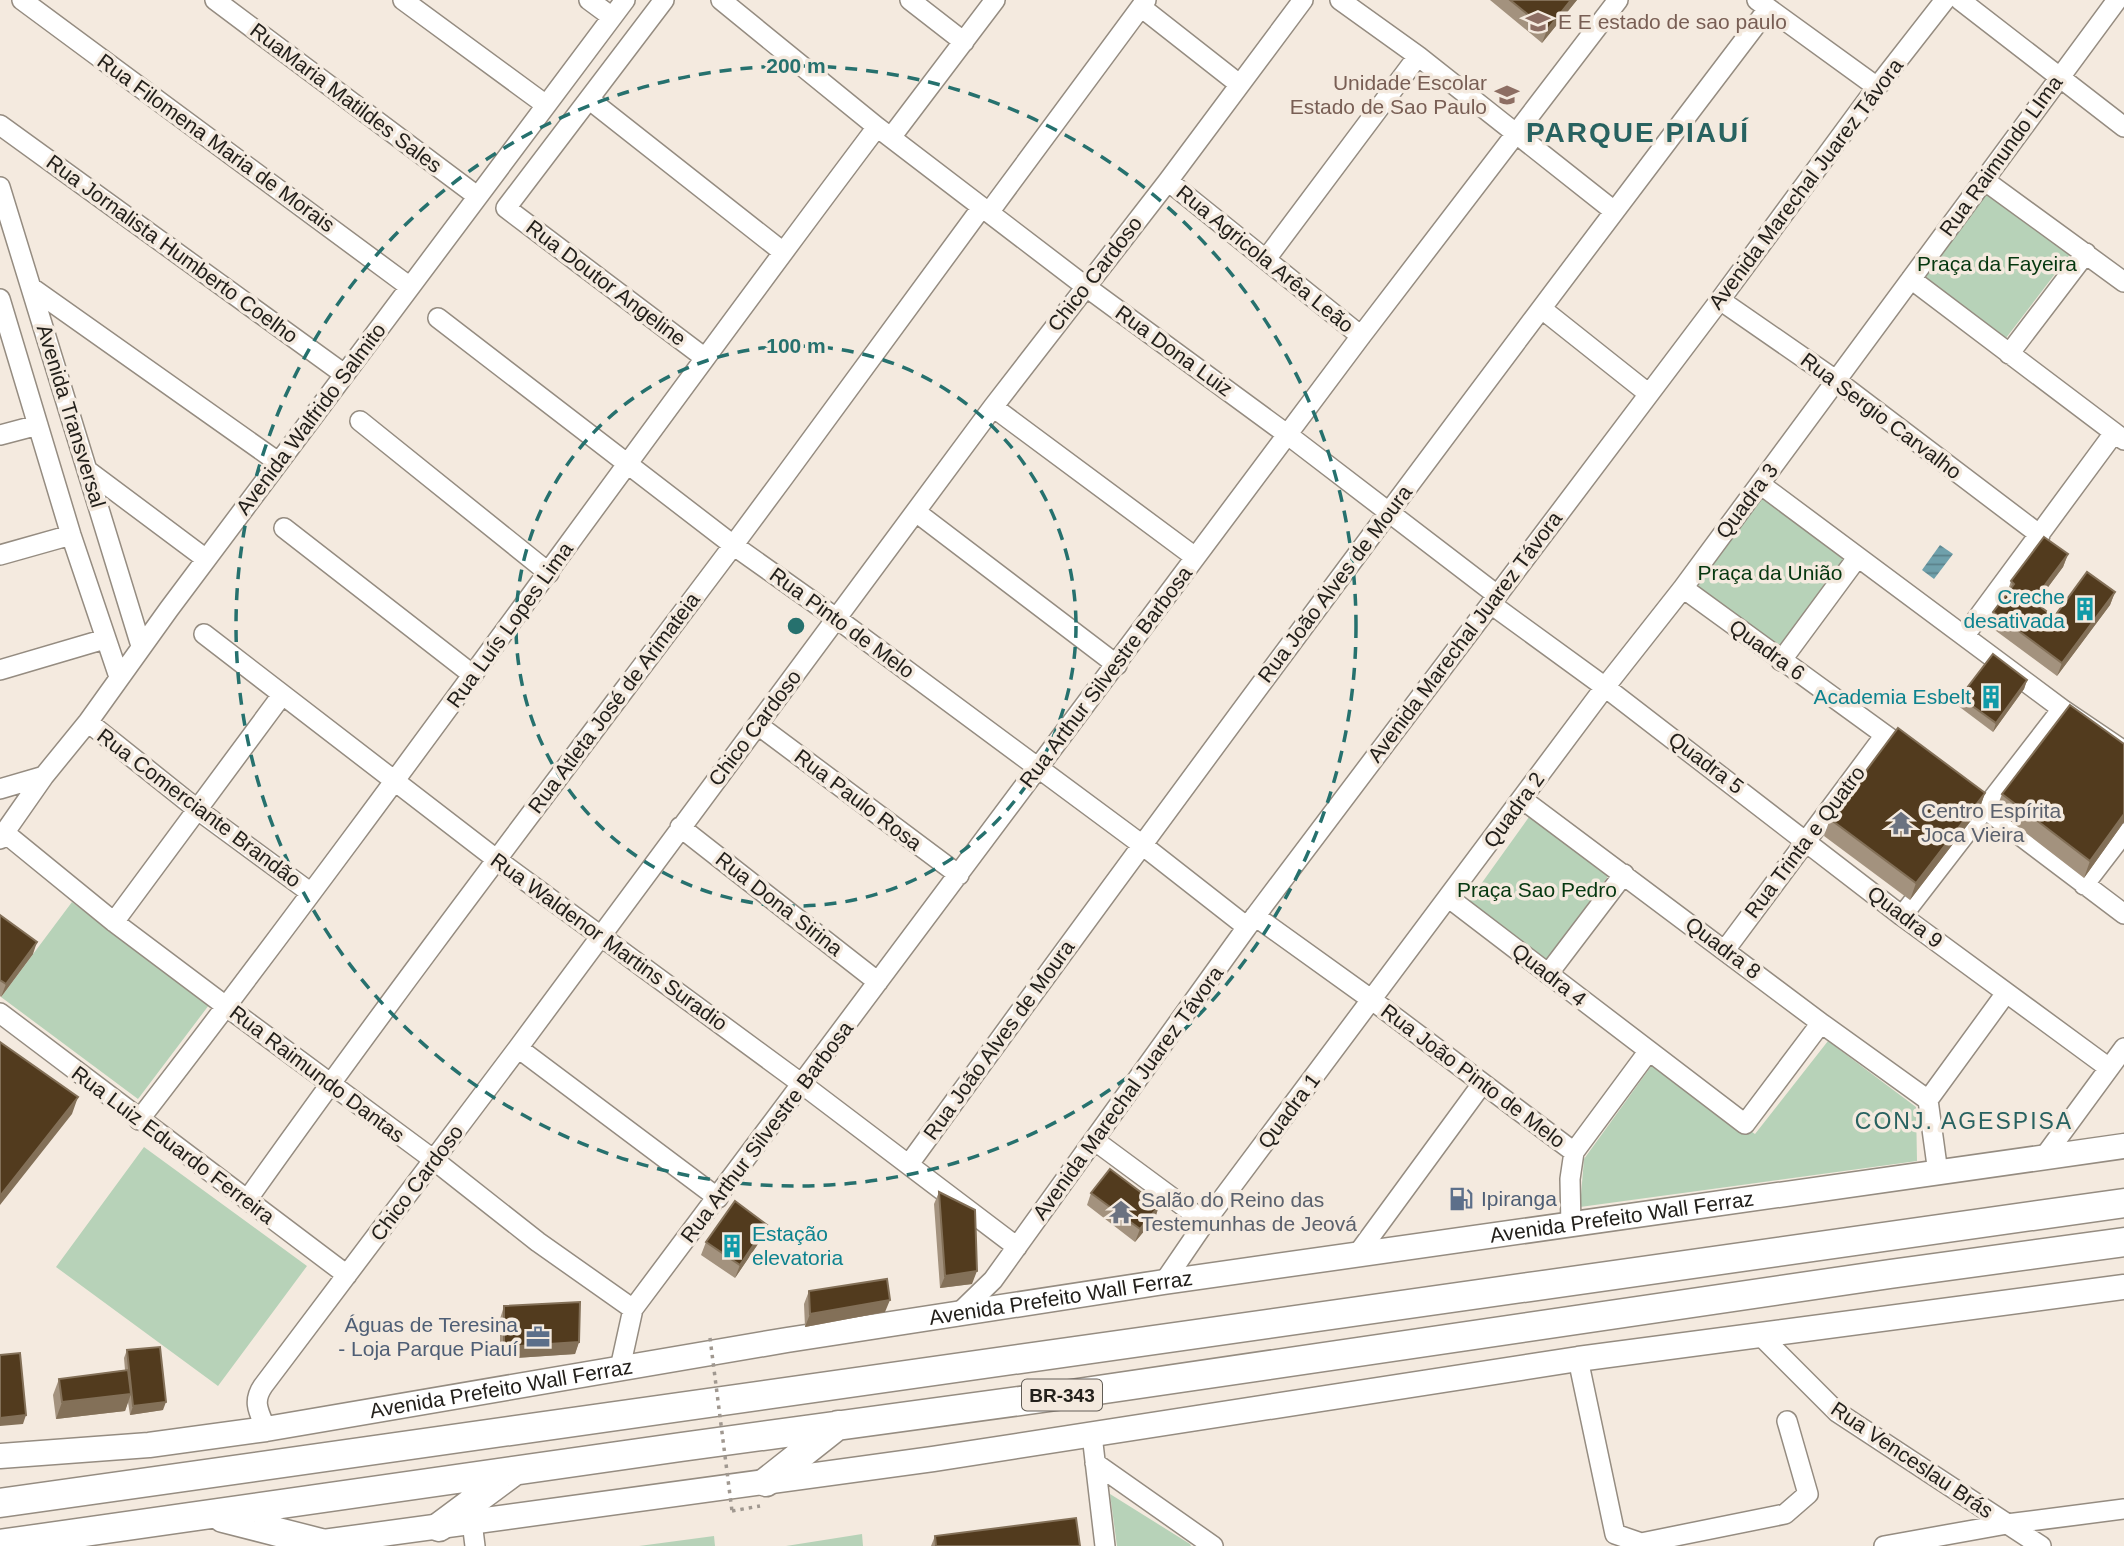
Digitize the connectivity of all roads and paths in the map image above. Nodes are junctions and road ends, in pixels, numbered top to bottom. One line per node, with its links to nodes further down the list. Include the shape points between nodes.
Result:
1 (22, 0): 42 (street, Rua Filomena Maria de Morais)
2 (215, 0): 33 (street, RuaMaria Matildes Sales)
3 (402, 0): 25 (street)
4 (589, 0): 18 (street)
5 (625, 0): 18 (street, Avenida Walfrido Salmito)
6 (664, 0): 24 (street)
7 (721, 0): 28 (street, Rua Dona Luiz)
8 (910, 0): 19 (street)
9 (995, 0): 19 (street, Rua Luís Lopes Lima)
10 (1303, 0): 22 (street, Chico Cardoso)
11 (1340, 0): 20 (street)
12 (1618, 0): 29 (street, Rua Arthur Silvestre Barbosa)
13 (1945, 0): 23 (street, Avenida Marechal Juarez Távora)
14 (1960, 0): 21 (street)
15 (2117, 0): 21 (street, Rua Raimundo LIma)
16 (1144, 3): 22 (street); 34 (street, Rua Atleta José de Arimateia)
17 (1762, 5): 23 (street); 35 (street, Rua João Alves de Moura)
18 (612, 17): 25 (street, Avenida Walfrido Salmito)
19 (964, 42): 28 (street, Rua Luís Lopes Lima)
20 (1418, 56): 29 (street); 38 (street)
21 (2059, 77): 27 (street); 30 (street, Rua Raimundo LIma)
22 (1239, 84): 31 (street, Chico Cardoso)
23 (1877, 87): 45 (street, Avenida Marechal Juarez Távora)
24 (590, 100): 36 (street); 51 (street, Rua Doutor Angeline, via 506,208)
25 (546, 105): 33 (street, Avenida Walfrido Salmito)
26 (0, 125): 52 (street, Rua Jornalista Humberto Coelho)
27 (2123, 125)
28 (885, 132): 34 (street, Rua Dona Luiz); 36 (street, Rua Luís Lopes Lima)
29 (1517, 135): 35 (street); 49 (street, Rua Arthur Silvestre Barbosa)
30 (1984, 180): 37 (street); 39 (street, Rua Raimundo LIma)
31 (1168, 181): 38 (street, Rua Agricola Arêa Leão); 41 (street, Chico Cardoso)
32 (1, 196): 43 (street, Avenida Transversal)
33 (478, 196): 42 (street, Avenida Walfrido Salmito)
34 (986, 209): 41 (street, Rua Dona Luiz); 70 (street, Rua Atleta José de Arimateia)
35 (1614, 211): 46 (street, Rua João Alves de Moura)
36 (783, 252): 51 (street, Rua Luís Lopes Lima)
37 (2086, 253): 40 (street); 50 (street)
38 (1266, 259): 49 (street, Rua Agricola Arêa Leão)
39 (1911, 279): 50 (street); 53 (street, Rua Raimundo LIma)
40 (2124, 282)
41 (1086, 286): 55 (street, Chico Cardoso); 58 (street, Rua Dona Luiz)
42 (410, 287): 52 (street, Avenida Walfrido Salmito)
43 (32, 288): 61 (street); 63 (street, Avenida Transversal)
44 (0, 299): 48 (street, Avenida Transversal)
45 (1720, 300): 53 (street, Rua Sergio Carvalho); 54 (street, Avenida Marechal Juarez Távora)
46 (1542, 309): 54 (street); 66 (street, Rua João Alves de Moura)
47 (438, 318): 62 (street, Rua Pinto de Melo)
48 (3, 319): 57 (street, Avenida Transversal)
49 (1362, 336): 58 (street, Rua Arthur Silvestre Barbosa)
50 (2009, 354): 60 (street)
51 (705, 358): 62 (street, Rua Luís Lopes Lima)
52 (344, 374): 61 (street, Avenida Walfrido Salmito)
53 (1837, 381): 64 (street, Quadra 3); 69 (street, Rua Sergio Carvalho)
54 (1649, 394): 77 (street, Avenida Marechal Juarez Távora)
55 (993, 407): 65 (street, Chico Cardoso); 72 (street)
56 (360, 421): 75 (street)
57 (38, 425): 59 (street); 68 (street, Avenida Transversal)
58 (1288, 435): 66 (street, Rua Dona Luiz); 72 (street, Rua Arthur Silvestre Barbosa)
59 (0, 436)
60 (2119, 437): 69 (street)
61 (278, 462): 74 (street, Avenida Walfrido Salmito)
62 (629, 465): 70 (street, Rua Pinto de Melo); 75 (street, Rua Luís Lopes Lima)
63 (87, 470): 74 (street); 82 (street, Avenida Transversal)
64 (1760, 484): 73 (street); 76 (street, Quadra 3)
65 (916, 512): 78 (street, Chico Cardoso); 84 (street)
66 (1388, 513): 77 (street, Rua Dona Luiz); 106 (street, Rua João Alves de Moura)
67 (284, 528): 86 (street)
68 (71, 534): 71 (street); 81 (street, Avenida Transversal)
69 (2040, 535): 80 (street)
70 (733, 545): 78 (street, Rua Pinto de Melo); 107 (street, Rua Atleta José de Arimateia)
71 (0, 555)
72 (1195, 557): 84 (street, Rua Arthur Silvestre Barbosa)
73 (1857, 558): 80 (street); 83 (street)
74 (206, 559): 82 (street, Avenida Walfrido Salmito)
75 (549, 573): 86 (street, Rua Luís Lopes Lima)
76 (1683, 588): 83 (street, Quadra 6); 88 (street, Quadra 3)
77 (1494, 599): 88 (street, Rua Dona Luiz); 116 (street, Avenida Marechal Juarez Távora)
78 (836, 618): 92 (street, Chico Cardoso); 95 (street, Rua Pinto de Melo)
79 (204, 634): 89 (street, Rua Waldenor Martins Suradio)
80 (1965, 635): 90 (street)
81 (105, 639): 85 (street); 87 (street, Avenida Transversal)
82 (141, 646): 87 (street, Avenida Walfrido Salmito)
83 (1781, 661): 93 (street, Quadra 6)
84 (1117, 665): 95 (street, Rua Arthur Silvestre Barbosa)
85 (0, 670)
86 (473, 675): 97 (street, Rua Luís Lopes Lima)
87 (119, 677): 91 (street, Avenida Walfrido Salmito)
88 (1605, 687): 99 (street, Quadra 2); 105 (street, Quadra 5)
89 (282, 695): 97 (street, Rua Waldenor Martins Suradio); 101 (street)
90 (2062, 709): 94 (street); 100 (street)
91 (88, 722): 96 (street, Avenida Walfrido Salmito); 101 (street, Rua Comerciante Brandão)
92 (758, 725): 102 (street, Chico Cardoso); 109 (street, Rua Paulo Rosa)
93 (1885, 735): 100 (street, Quadra 6); 105 (street, Rua Trinta e Quatro)
94 (2124, 751)
95 (1038, 768): 106 (street, Rua Pinto de Melo); 109 (street, Rua Arthur Silvestre Barbosa)
96 (44, 776): 98 (street); 104 (street, Avenida Walfrido Salmito)
97 (395, 782): 107 (street, Rua Waldenor Martins Suradio); 111 (street, Rua Luís Lopes Lima)
98 (0, 789)
99 (1522, 800): 108 (street, Quadra 8); 112 (street, Quadra 2)
100 (1985, 809): 110 (street, Quadra 6); 114 (street)
101 (198, 810): 111 (street, Rua Comerciante Brandão); 115 (street)
102 (680, 827): 117 (street, Chico Cardoso); 120 (street, Rua Dona Sirina)
103 (2124, 833): 110 (street)
104 (2, 836): 115 (street, Rua Raimundo Dantas)
105 (1806, 840): 114 (street, Quadra 9); 118 (street, Rua Trinta e Quatro)
106 (1141, 844): 116 (street, Rua Pinto de Melo); 140 (street, Rua João Alves de Moura)
107 (496, 859): 117 (street, Rua Waldenor Martins Suradio); 130 (street, Rua Atleta José de Arimateia)
108 (1624, 874): 118 (street, Quadra 8); 119 (street)
109 (959, 875): 120 (street, Rua Arthur Silvestre Barbosa)
110 (2084, 885): 113 (street, Quadra 6)
111 (311, 893): 123 (street, Rua Luís Lopes Lima)
112 (1449, 898): 119 (street, Quadra 4); 122 (street, Quadra 2)
113 (2124, 914)
114 (1902, 916): 121 (street, Quadra 9)
115 (114, 922): 123 (street, Rua Raimundo Dantas)
116 (1251, 922): 122 (street, Rua Pinto de Melo); 135 (street, Avenida Marechal Juarez Távora)
117 (600, 935): 126 (street, Chico Cardoso); 131 (street, Rua Waldenor Martins Suradio)
118 (1725, 950): 125 (street, Quadra 8)
119 (1548, 974): 128 (street, Quadra 4)
120 (878, 982): 131 (street, Rua Arthur Silvestre Barbosa)
121 (2006, 993): 129 (street, Quadra 9); 133 (street)
122 (1372, 1000): 132 (street, Rua João Pinto de Melo); 145 (street, Quadra 1)
123 (226, 1007): 130 (street, Rua Raimundo Dantas); 134 (street, Rua Luís Lopes Lima)
124 (0, 1013): 134 (street, Rua Luiz Eduardo Ferreira)
125 (1821, 1023): 128 (street, Quadra 4, via 1745,1124); 133 (street, Quadra 8)
126 (518, 1048): 139 (street, Chico Cardoso); 142 (street)
127 (2124, 1048): 129 (street)
128 (1648, 1052): 137 (street)
129 (2109, 1068): 138 (street)
130 (330, 1084): 139 (street, Rua Raimundo Dantas); 143 (street, Rua Atleta José de Arimateia)
131 (802, 1084): 140 (street, Rua Waldenor Martins Suradio); 142 (street, Rua Arthur Silvestre Barbosa)
132 (1482, 1084): 137 (street, Rua João Pinto de Melo); 149 (street)
133 (1928, 1100): 141 (street)
134 (139, 1120): 143 (street, Rua Luiz Eduardo Ferreira)
135 (1094, 1140): 145 (street); 148 (street, Avenida Marechal Juarez Távora)
136 (2124, 1146): 138 (main road, Avenida Prefeito Wall Ferraz)
137 (1574, 1152): 146 (street)
138 (2044, 1157): 141 (main road, Avenida Prefeito Wall Ferraz)
139 (433, 1160): 150 (street, Chico Cardoso); 154 (street, Rua Raimundo Dantas)
140 (909, 1164): 148 (street, Rua Waldenor Martins Suradio)
141 (1938, 1173): 146 (main road, Avenida Prefeito Wall Ferraz)
142 (718, 1198): 154 (street, Rua Arthur Silvestre Barbosa)
143 (247, 1200): 150 (street, Rua Luiz Eduardo Ferreira)
144 (2124, 1203): 169 (highway, Avenida Prefeito Wall Ferraz / BR-343)
145 (1205, 1223): 152 (street)
146 (1571, 1226): 149 (main road, Avenida Prefeito Wall Ferraz)
147 (2124, 1242): 162 (highway, BR-343)
148 (1017, 1247): 151 (street, Avenida Marechal Juarez Távora)
149 (1356, 1256): 152 (main road, Avenida Prefeito Wall Ferraz)
150 (347, 1275): 163 (street, Chico Cardoso, via 257,1395 256,1405)
151 (993, 1280): 155 (street); 156 (street, Avenida Marechal Juarez Távora)
152 (1164, 1282): 155 (main road, Avenida Prefeito Wall Ferraz)
153 (2124, 1287): 157 (main road)
154 (633, 1309): 160 (street, Rua Arthur Silvestre Barbosa)
155 (999, 1309): 156 (main road, Avenida Prefeito Wall Ferraz)
156 (956, 1316): 160 (main road, Avenida Prefeito Wall Ferraz)
157 (1761, 1336): 159 (main road); 173 (street, Rua Venceslau Brás, via 1837,1412)
158 (710, 1338): 171 (path, bridge)
159 (1578, 1359): 161 (street, via 1615,1534 1641,1543 1785,1514 1808,1494); 164 (main road)
160 (620, 1368): 163 (main road, Avenida Prefeito Wall Ferraz)
161 (1787, 1421)
162 (838, 1425): 167 (highway, BR-343); 168 (highway)
163 (266, 1429): 165 (main road, Avenida Prefeito Wall Ferraz, via 149,1445)
164 (1092, 1435): 166 (street); 168 (main road)
165 (0, 1455)
166 (1095, 1463): 178 (street); 182 (street)
167 (515, 1470): 172 (highway, BR-343); 174 (highway)
168 (766, 1482): 175 (main road)
169 (0, 1503)
170 (2124, 1510): 173 (street)
171 (732, 1511)
172 (210, 1514): 179 (highway); 180 (highway, BR-343)
173 (2007, 1524): 176 (street); 185 (street, Rua Venceslau Brás)
174 (439, 1527): 175 (main road); 177 (main road)
175 (474, 1534)
176 (1968, 1538): 184 (street)
177 (402, 1539): 179 (main road)
178 (1194, 1539): 183 (street)
179 (321, 1543): 181 (main road)
180 (0, 1544)
181 (293, 1546)
182 (1105, 1546)
183 (1213, 1546)
184 (1884, 1546)
185 (2041, 1546)

